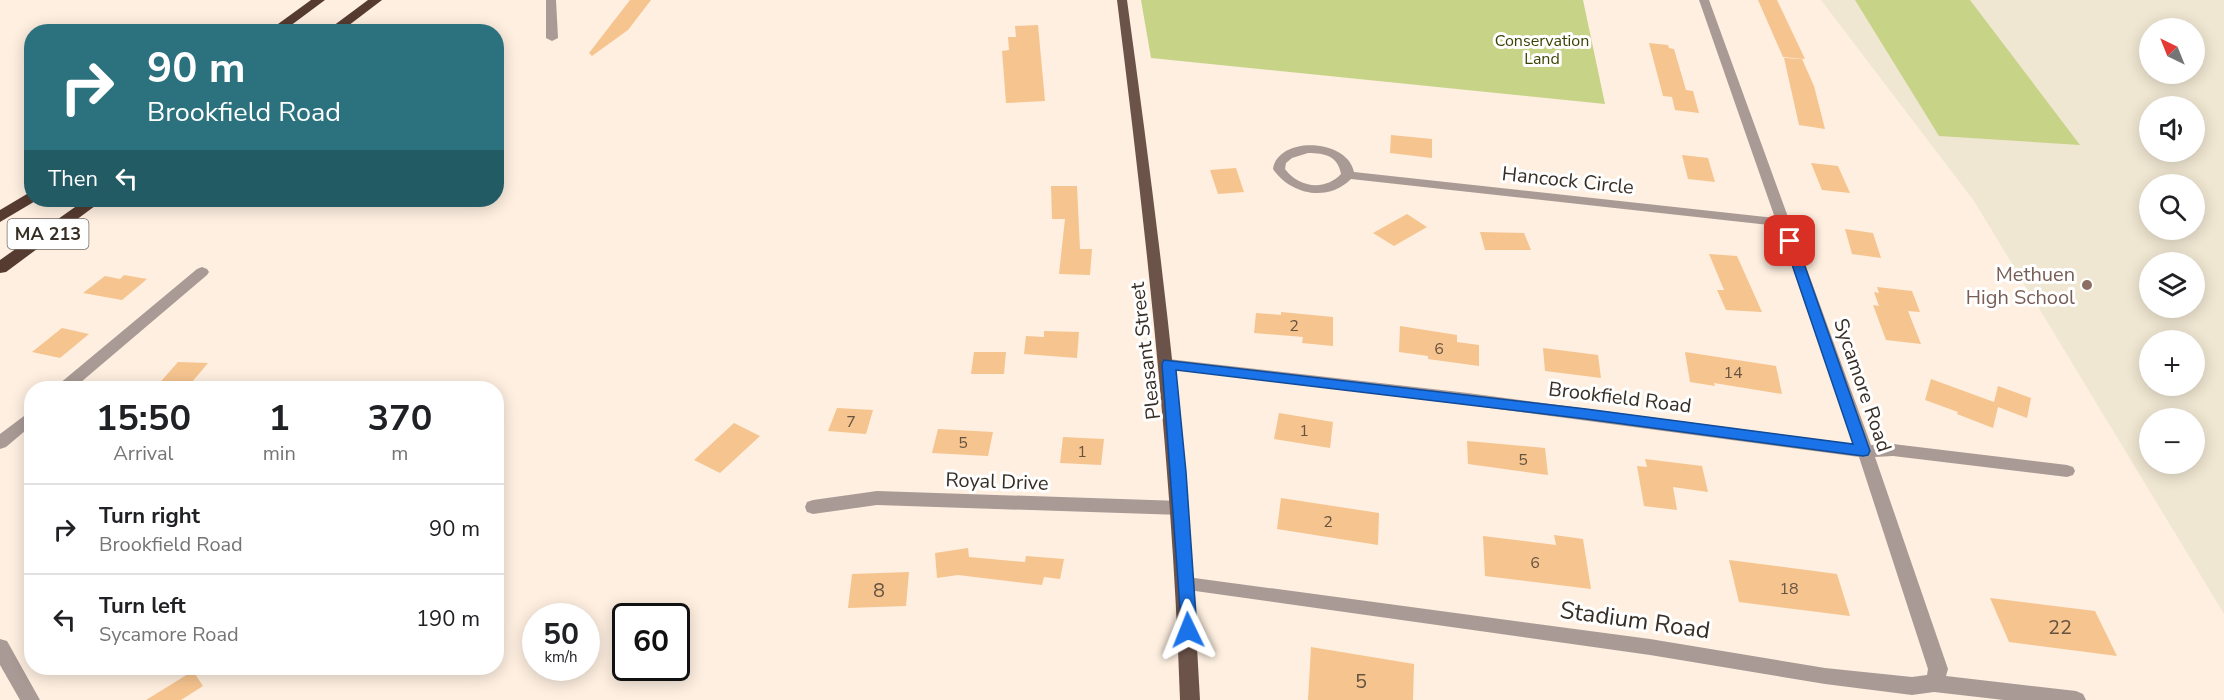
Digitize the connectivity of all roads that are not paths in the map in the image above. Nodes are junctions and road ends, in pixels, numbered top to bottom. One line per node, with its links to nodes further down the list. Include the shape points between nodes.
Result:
1 (319, 0): 6 (highway)
2 (376, 0): 7 (highway)
3 (551, 0): 8 (street)
4 (1122, 0): 16 (main road, Pleasant Street)
5 (1704, 0): 13 (street, Sycamore Road)
6 (284, 24)
7 (343, 24)
8 (552, 38)
9 (1348, 176): 9 (street, via 1339,157 1321,150 1291,152 1280,162 1279,169 1289,182 1312,189 1335,187); 13 (street, Hancock Circle)
10 (24, 201): 12 (highway, MA 213)
11 (85, 207): 14 (highway, MA 213)
12 (0, 217)
13 (1784, 223): 20 (street, Sycamore Road)
14 (0, 268)
15 (202, 272): 17 (street)
16 (1168, 364): 20 (street, Brookfield Road); 23 (main road, Pleasant Street)
17 (72, 381)
18 (24, 422): 19 (street)
19 (0, 442)
20 (1863, 451): 21 (street, Brookfield Road, via 1893,450); 26 (street, Sycamore Road, via 1938,669)
21 (2067, 471)
22 (813, 507): 23 (street, Royal Drive, via 877,498)
23 (1181, 508): 24 (main road, Pleasant Street)
24 (1187, 584): 26 (street, Stadium Road, via 1650,647 1825,676 1912,686); 28 (main road, Pleasant Street)
25 (0, 647): 27 (street)
26 (1934, 682): 29 (street, Stadium Road)
27 (30, 700)
28 (1190, 700)
29 (2076, 700)

